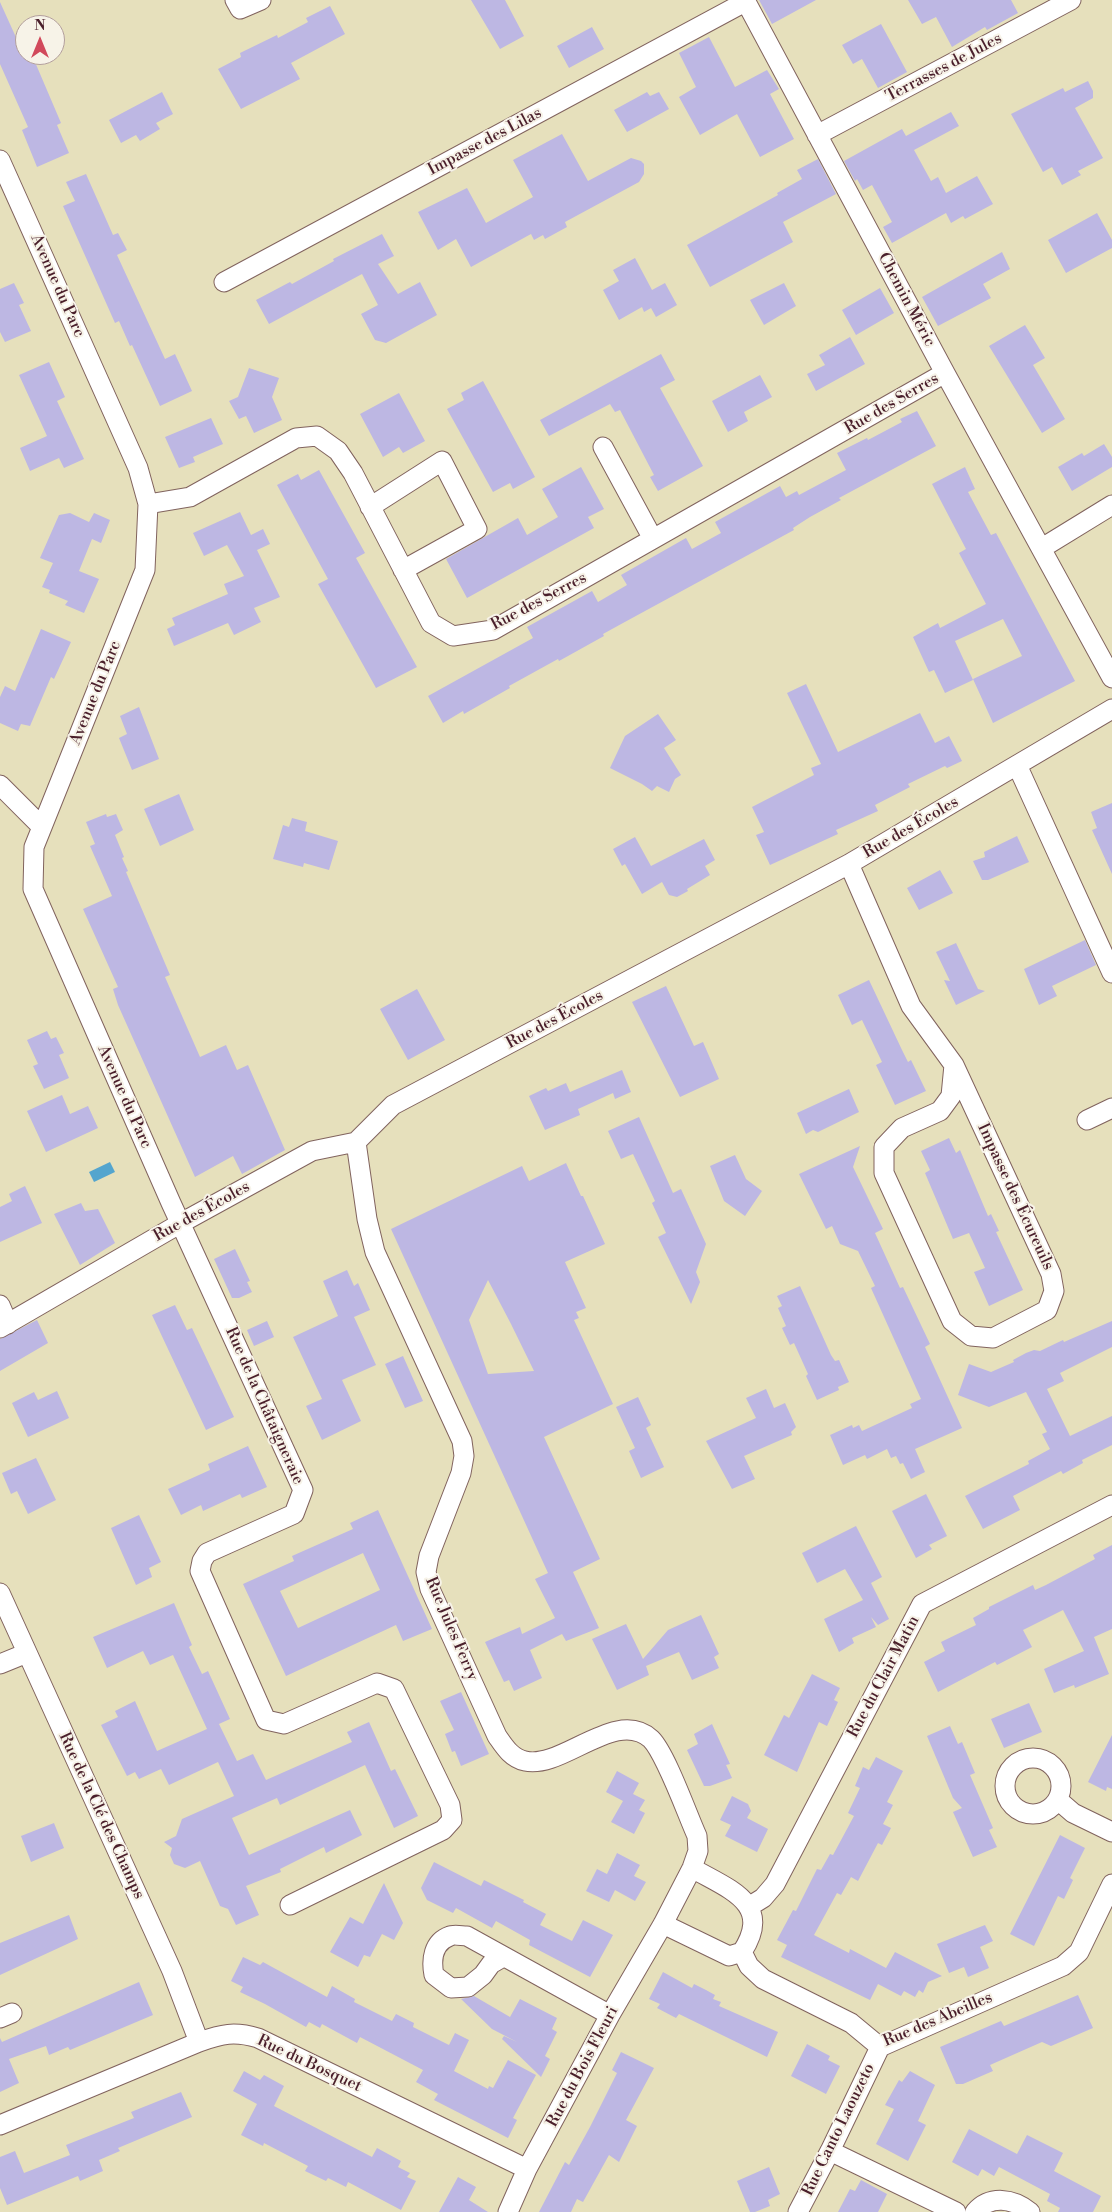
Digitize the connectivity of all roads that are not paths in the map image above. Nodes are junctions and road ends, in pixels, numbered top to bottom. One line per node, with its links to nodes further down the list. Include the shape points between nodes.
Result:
1 (235, 0): 2 (street, via 240,9)
2 (260, 0)
3 (1072, 0): 5 (street, Terrasses de Jules)
4 (745, 1): 5 (street, Chemin Méric); 7 (street, Impasse des Lilas)
5 (817, 135): 8 (street, Chemin Méric)
6 (2, 169): 10 (street, Avenue du Parc, via 138,468)
7 (224, 282)
8 (945, 373): 13 (street, Rue des Serres); 14 (street, Chemin Méric)
9 (603, 447): 13 (street)
10 (148, 504): 12 (street, Rue des Serres, via 190,497 296,438 317,436 338,450); 20 (street, Avenue du Parc, via 146,570)
11 (1112, 505): 14 (street)
12 (370, 507): 15 (street, Rue des Serres); 15 (street, via 442,461 477,529)
13 (653, 539): 15 (street, Rue des Serres, via 493,630 453,636 431,623)
14 (1042, 548): 16 (street, Chemin Méric)
15 (403, 570)
16 (1112, 678)
17 (1112, 709): 18 (street, Rue des Écoles)
18 (1017, 765): 21 (street, Rue des Écoles); 22 (street)
19 (0, 785): 20 (street)
20 (42, 827): 27 (street, Avenue du Parc, via 34,847 33,889)
21 (849, 864): 23 (street, Impasse des Écureuils, via 911,1006); 26 (street, Rue des Écoles, via 393,1105)
22 (1112, 973)
23 (954, 1065): 23 (street, Impasse des Écureuils, via 951,1096 940,1111 902,1128 884,1147 884,1173 952,1321 971,1336 992,1338 1046,1310 1054,1291 1051,1274)
24 (1112, 1108): 25 (street)
25 (1087, 1120)
26 (356, 1142): 27 (street, Rue des Écoles, via 312,1151); 36 (street, Rue Jules Ferry, via 375,1252 462,1441 461,1473 429,1556 426,1572 430,1589 497,1736 510,1753 524,1761 540,1761 615,1731 631,1730 650,1738 660,1753 697,1836 698,1851)
27 (181, 1223): 29 (street, Rue des Écoles); 38 (street, Rue de la Châtaigneraie, via 303,1490 294,1514 207,1553 200,1571 266,1720 284,1724 377,1683 394,1689 450,1805 452,1820 443,1830)
28 (0, 1305): 29 (street)
29 (4, 1326)
30 (1112, 1504): 39 (street, Rue du Clair Matin, via 922,1604 775,1884 763,1898)
31 (0, 1592): 32 (street, Rue de la Clé des Champs)
32 (27, 1653): 33 (street); 44 (street, Rue de la Clé des Champs, via 172,1971)
33 (0, 1664)
34 (1058, 1800): 35 (street, via 1073,1813)
35 (1112, 1832)
36 (692, 1868): 39 (street); 40 (street, Rue Jules Ferry)
37 (1112, 1884): 45 (street, Rue des Abeilles, via 1078,1952 1063,1966)
38 (290, 1906)
39 (750, 1906): 41 (street, via 752,1938)
40 (663, 1924): 41 (street, via 729,1956); 43 (street, Rue du Bois Fleuri)
41 (742, 1952): 45 (street, Rue des Abeilles, via 749,1966 763,1979 851,2023)
42 (503, 1957): 43 (street)
43 (610, 2015): 48 (street, Rue du Bois Fleuri)
44 (199, 2042): 46 (street, Rue du Bosquet); 48 (street, Rue du Bosquet, via 224,2034 258,2038)
45 (880, 2047): 47 (street, Rue Canto Laouzeto)
46 (0, 2125)
47 (830, 2151): 50 (street, Rue Canto Laouzeto); 51 (street)
48 (527, 2170): 49 (street, Rue du Bois Fleuri)
49 (508, 2212)
50 (798, 2212)
51 (956, 2212)
52 (975, 2212): 53 (street, via 992,2201 1007,2200)
53 (1030, 2212)

